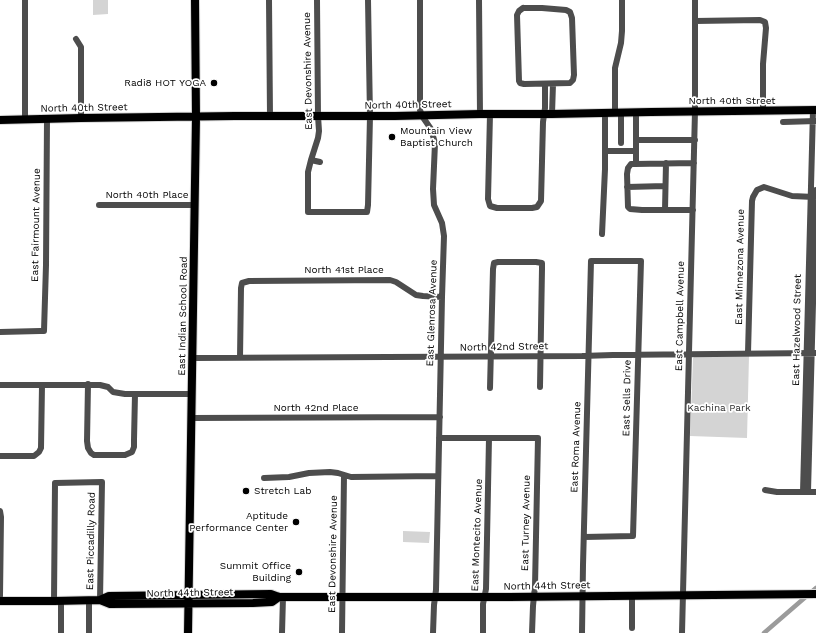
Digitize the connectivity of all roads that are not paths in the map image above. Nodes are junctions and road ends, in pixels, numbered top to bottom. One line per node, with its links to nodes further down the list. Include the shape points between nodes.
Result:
1 (25, 0): 31 (street)
2 (195, 0): 29 (main road, East Indian School Road)
3 (269, 0): 25 (street)
4 (317, 0): 26 (street, East Devonshire Avenue)
5 (368, 0): 27 (street)
6 (420, 0): 28 (street, East Glenrosa Avenue)
7 (479, 0): 22 (street)
8 (622, 0): 19 (street, via 621,43 615,68)
9 (695, 0): 10 (street, East Campbell Avenue)
10 (695, 21): 17 (street, East Campbell Avenue); 18 (street, via 765,22)
11 (76, 39): 30 (street, via 81,47)
12 (545, 84): 13 (street); 13 (street, via 524,84 518,79 517,15 522,8 562,10 570,13 574,78 570,83); 14 (street)
13 (553, 84): 15 (street)
14 (545, 102): 15 (street); 24 (street)
15 (553, 102): 24 (street)
16 (815, 110): 18 (main road, North 40th Street); 34 (street, East Hazelwood Street)
17 (695, 111): 18 (main road, North 40th Street); 20 (main road, North 40th Street); 37 (street, East Campbell Avenue)
18 (763, 111)
19 (618, 112): 20 (main road, North 40th Street); 21 (main road, North 40th Street); 38 (street)
20 (636, 112): 36 (street)
21 (605, 113): 24 (main road, North 40th Street); 39 (street)
22 (480, 114): 23 (main road, North 40th Street); 28 (main road, North 40th Street)
23 (490, 114): 24 (main road, North 40th Street); 24 (street, via 490,206 532,208 537,207 541,201 543,122)
24 (548, 114)
25 (270, 116): 26 (main road, North 40th Street); 29 (main road, North 40th Street)
26 (318, 116): 27 (main road, North 40th Street); 41 (street, East Devonshire Avenue, via 319,132)
27 (370, 116): 28 (main road, North 40th Street); 41 (street, East Devonshire Avenue, via 367,212 308,212 308,172)
28 (422, 116): 57 (street, East Glenrosa Avenue, via 431,129 435,143 434,205 442,223 444,236)
29 (196, 117): 30 (main road, North 40th Street); 52 (main road, East Indian School Road)
30 (81, 118): 32 (main road, North 40th Street)
31 (25, 119): 32 (main road, North 40th Street); 33 (main road, North 40th Street)
32 (47, 119): 58 (street, East Fairmount Avenue, via 44,331)
33 (0, 120)
34 (815, 121): 35 (street); 46 (street, East Hazelwood Street)
35 (783, 122)
36 (636, 140): 37 (street); 40 (street)
37 (695, 140): 44 (street, East Campbell Avenue)
38 (621, 143)
39 (605, 151): 40 (street); 55 (street)
40 (636, 151): 45 (street)
41 (311, 160): 42 (street)
42 (320, 162)
43 (666, 163): 44 (street); 45 (street); 47 (street)
44 (694, 163): 54 (street, East Campbell Avenue)
45 (636, 164): 48 (street, via 631,164 628,168)
46 (814, 166): 50 (street, East Hazelwood Street)
47 (665, 186): 48 (street); 53 (street)
48 (627, 187): 53 (street, via 630,209)
49 (816, 190): 50 (street, East Hazelwood Street)
50 (813, 197): 59 (street, East Minnezona Avenue, via 792,196 764,187 757,190 753,197); 60 (street, East Hazelwood Street)
51 (99, 205): 52 (street, North 40th Place)
52 (195, 205): 67 (main road, East Indian School Road)
53 (665, 210): 54 (street)
54 (693, 210): 61 (street, East Campbell Avenue)
55 (602, 234)
56 (641, 261): 62 (street, East Sells Drive); 64 (street, East Roma Avenue, via 591,261)
57 (442, 297): 65 (street, East Glenrosa Avenue); 68 (street, North 41st Place, via 416,295 390,280 242,283)
58 (0, 332)
59 (748, 353): 60 (street, North 42nd Street); 61 (street, North 42nd Street)
60 (812, 353): 85 (street, East Hazelwood Street, via 808,394)
61 (689, 354): 62 (street, North 42nd Street); 91 (street, East Campbell Avenue)
62 (637, 355): 64 (street, North 42nd Street); 88 (street, East Sells Drive, via 633,536)
63 (540, 356): 64 (street, North 42nd Street); 66 (street, North 42nd Street); 66 (street, via 542,263 498,262 494,263 493,269); 72 (street)
64 (589, 356): 88 (street, East Roma Avenue)
65 (441, 357): 66 (street, North 42nd Street); 68 (street, North 42nd Street); 76 (street, East Glenrosa Avenue)
66 (491, 357): 73 (street)
67 (193, 358): 68 (street, North 42nd Street); 75 (main road, East Indian School Road)
68 (240, 358)
69 (88, 384): 71 (street); 74 (street, via 105,386 120,394); 74 (street, via 88,448 91,453 98,455 125,455 132,452)
70 (0, 385): 71 (street)
71 (42, 385): 80 (street, via 41,448 30,456)
72 (540, 387)
73 (490, 388)
74 (135, 394): 75 (street)
75 (192, 394): 77 (main road, East Indian School Road)
76 (440, 417): 77 (street, North 42nd Place); 78 (street, East Glenrosa Avenue)
77 (192, 418): 101 (main road, East Indian School Road)
78 (439, 438): 79 (street); 82 (street, East Glenrosa Avenue)
79 (489, 438): 93 (street, East Turney Avenue, via 538,438); 97 (street, East Montecito Avenue)
80 (0, 456)
81 (344, 475): 82 (street); 83 (street, via 323,472); 95 (street, East Devonshire Avenue)
82 (438, 476): 96 (street, East Glenrosa Avenue)
83 (264, 478)
84 (765, 490): 85 (street)
85 (806, 492): 86 (street)
86 (816, 492)
87 (0, 511): 92 (street)
88 (584, 537): 94 (street, East Roma Avenue)
89 (816, 594): 91 (main road, North 44th Street)
90 (632, 595): 91 (main road, North 44th Street); 94 (main road, North 44th Street); 104 (street)
91 (683, 595): 114 (street, East Campbell Avenue)
92 (0, 596)
93 (534, 596): 94 (main road, North 44th Street); 97 (main road, North 44th Street); 112 (street, East Turney Avenue)
94 (583, 596): 113 (street, East Roma Avenue)
95 (342, 597): 96 (main road, North 44th Street); 98 (main road, North 44th Street); 109 (street, East Devonshire Avenue)
96 (434, 597): 97 (main road, North 44th Street); 110 (street, East Glenrosa Avenue)
97 (485, 597): 111 (street, East Montecito Avenue)
98 (281, 598): 101 (main road, North 44th Street, via 272,602); 108 (street)
99 (89, 600): 100 (main road, North 44th Street); 103 (main road, North 44th Street); 106 (street, East Piccadilly Road)
100 (100, 600): 101 (main road, North 44th Street, via 110,604); 103 (street, East Piccadilly Road, via 102,482 55,483)
101 (189, 600): 107 (main road, East Indian School Road)
102 (0, 601): 103 (main road, North 44th Street)
103 (57, 601): 105 (street)
104 (632, 628)
105 (61, 633)
106 (89, 633)
107 (188, 633)
108 (282, 633)
109 (342, 633)
110 (433, 633)
111 (483, 633)
112 (532, 633)
113 (582, 633)
114 (682, 633)

